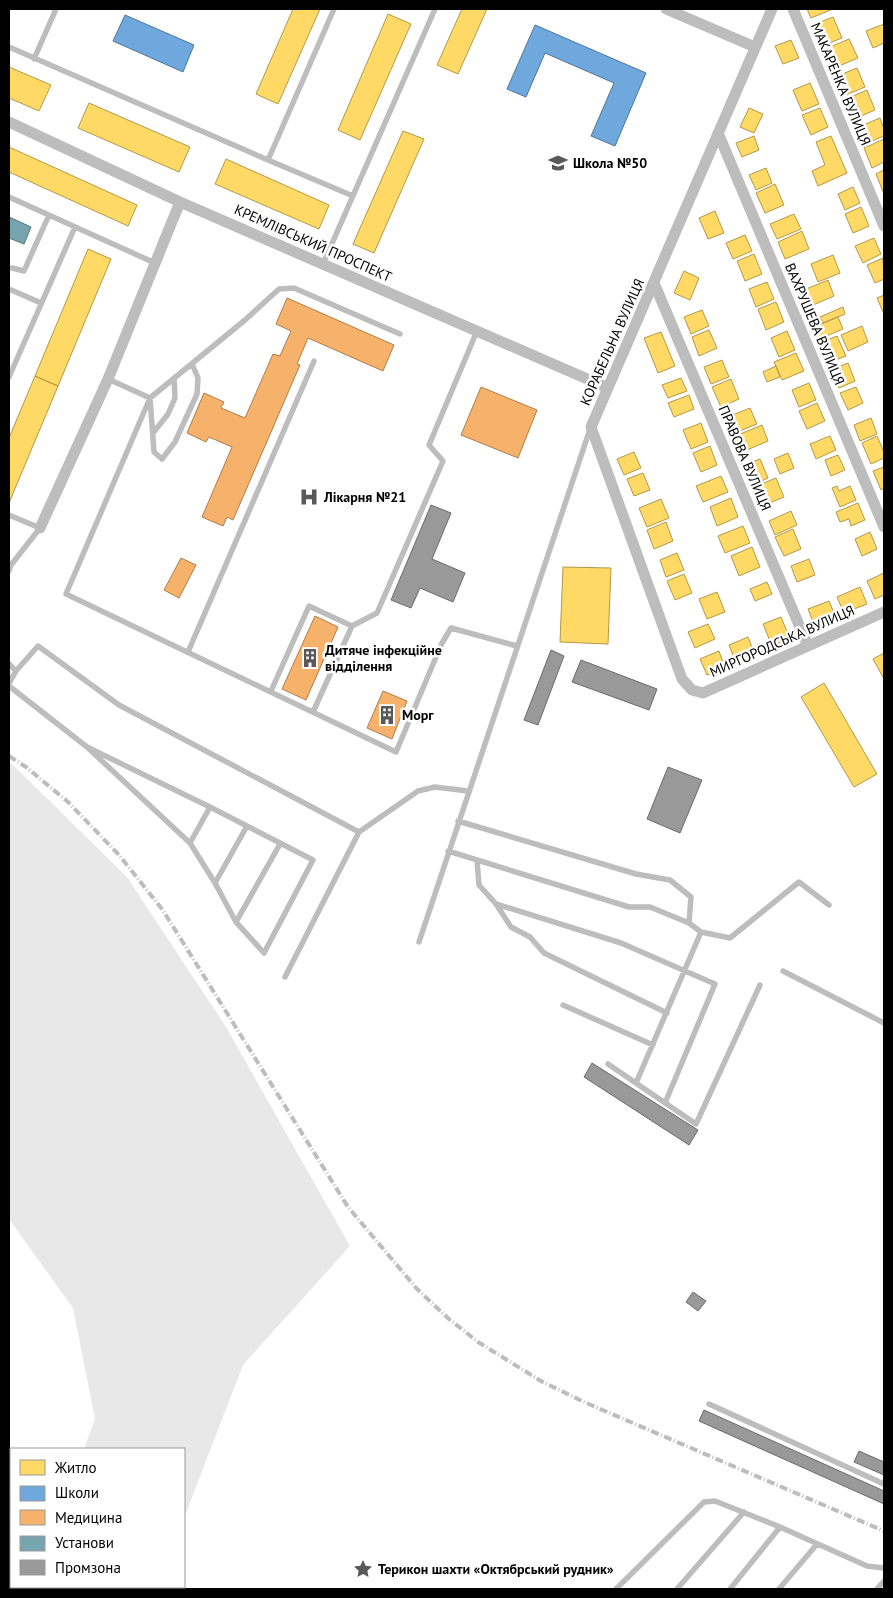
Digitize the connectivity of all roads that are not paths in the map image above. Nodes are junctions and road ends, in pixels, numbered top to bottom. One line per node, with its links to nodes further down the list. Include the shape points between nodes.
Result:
1 (56, 9): 9 (lane)
2 (334, 9): 12 (lane)
3 (435, 9): 13 (lane)
4 (666, 9): 8 (street)
5 (772, 9): 8 (street, КОРАБЕЛЬНА ВУЛИЦЯ)
6 (793, 9): 17 (street, МАКАРЕНКА ВУЛИЦЯ)
7 (9, 48): 9 (lane)
8 (755, 48): 11 (street, КОРАБЕЛЬНА ВУЛИЦЯ)
9 (34, 59): 12 (lane)
10 (9, 122): 15 (street, КРЕМЛІВСЬКИЙ ПРОСПЕКТ)
11 (718, 133): 22 (street, КОРАБЕЛЬНА ВУЛИЦЯ); 37 (street, ВАХРУШЕВА ВУЛИЦЯ)
12 (268, 160): 13 (lane)
13 (353, 196): 20 (lane)
14 (9, 197): 16 (lane)
15 (180, 202): 19 (street); 20 (street, КРЕМЛІВСЬКИЙ ПРОСПЕКТ)
16 (49, 215): 18 (lane); 21 (lane, via 24,271)
17 (884, 226)
18 (75, 227): 19 (lane); 24 (lane)
19 (154, 263): 31 (street)
20 (323, 264): 25 (street, КРЕМЛІВСЬКИЙ ПРОСПЕКТ)
21 (12, 268)
22 (654, 283): 32 (street, КОРАБЕЛЬНА ВУЛИЦЯ); 43 (street, ПРАВОВА ВУЛИЦЯ)
23 (9, 289): 24 (lane)
24 (42, 303): 29 (lane)
25 (477, 331): 32 (street, КРЕМЛІВСЬКИЙ ПРОСПЕКТ); 41 (lane, via 429,445 443,461 377,613)
26 (400, 334): 28 (lane, via 294,288 280,289)
27 (314, 361): 44 (lane)
28 (192, 364): 30 (lane); 35 (lane, via 198,378 197,394 175,442 162,459 154,452)
29 (9, 377)
30 (174, 378): 33 (lane); 35 (lane, via 175,398 168,414)
31 (108, 379): 33 (lane); 38 (street)
32 (608, 388): 34 (street, КОРАБЕЛЬНА ВУЛИЦЯ)
33 (150, 398): 35 (lane); 44 (lane, via 66,594)
34 (591, 427): 42 (lane); 48 (street, КОРАБЕЛЬНА ВУЛИЦЯ, via 682,679)
35 (153, 433)
36 (9, 515): 38 (lane)
37 (884, 526)
38 (40, 528): 39 (lane)
39 (9, 571)
40 (884, 612): 43 (street, МИРГОРОДСЬКА ВУЛИЦЯ)
41 (352, 626): 49 (lane, via 309,606); 50 (lane)
42 (517, 646): 50 (lane, via 451,628 396,752); 52 (lane)
43 (808, 646): 48 (street, МИРГОРОДСЬКА ВУЛИЦЯ, via 704,693)
44 (188, 652): 49 (lane)
45 (9, 664): 46 (lane)
46 (16, 671): 47 (lane); 56 (lane, via 38,646 119,705)
47 (9, 684): 51 (lane)
48 (692, 690)
49 (270, 691): 50 (lane)
50 (313, 712)
51 (87, 747): 53 (lane); 57 (lane)
52 (468, 790): 54 (lane); 56 (lane, via 418,790)
53 (210, 807): 55 (lane); 57 (lane)
54 (458, 821): 59 (lane); 65 (lane, via 636,874 670,880 692,897)
55 (247, 826): 58 (lane); 61 (lane)
56 (359, 832): 70 (lane)
57 (190, 843): 61 (lane)
58 (280, 844): 64 (lane); 64 (lane, via 313,860 264,953)
59 (448, 851): 60 (lane); 67 (lane)
60 (477, 861): 62 (lane, via 478,885); 65 (lane, via 629,907 650,907)
61 (216, 883): 64 (lane)
62 (496, 904): 68 (lane, via 621,943); 73 (lane, via 510,927 530,937 544,952)
63 (829, 905): 66 (lane, via 799,882 730,938)
64 (236, 922)
65 (689, 923): 66 (lane)
66 (700, 932): 68 (lane)
67 (419, 942)
68 (684, 971): 73 (lane); 78 (lane, via 715,984)
69 (783, 971): 74 (lane)
70 (285, 977)
71 (760, 985): 78 (lane, via 696,1124)
72 (563, 1004): 75 (lane)
73 (667, 1013): 75 (lane)
74 (884, 1023)
75 (653, 1045): 77 (lane)
76 (608, 1064): 77 (lane)
77 (636, 1083): 78 (lane)
78 (665, 1102)
79 (709, 1404): 80 (lane)
80 (884, 1484)
81 (744, 1512): 82 (lane); 86 (lane, via 715,1501 704,1502); 87 (lane)
82 (780, 1527): 83 (lane); 88 (lane)
83 (817, 1544): 84 (lane, via 867,1566); 89 (lane)
84 (884, 1568)
85 (884, 1580): 90 (lane)
86 (616, 1589)
87 (677, 1589)
88 (730, 1589)
89 (779, 1589)
90 (877, 1589)

